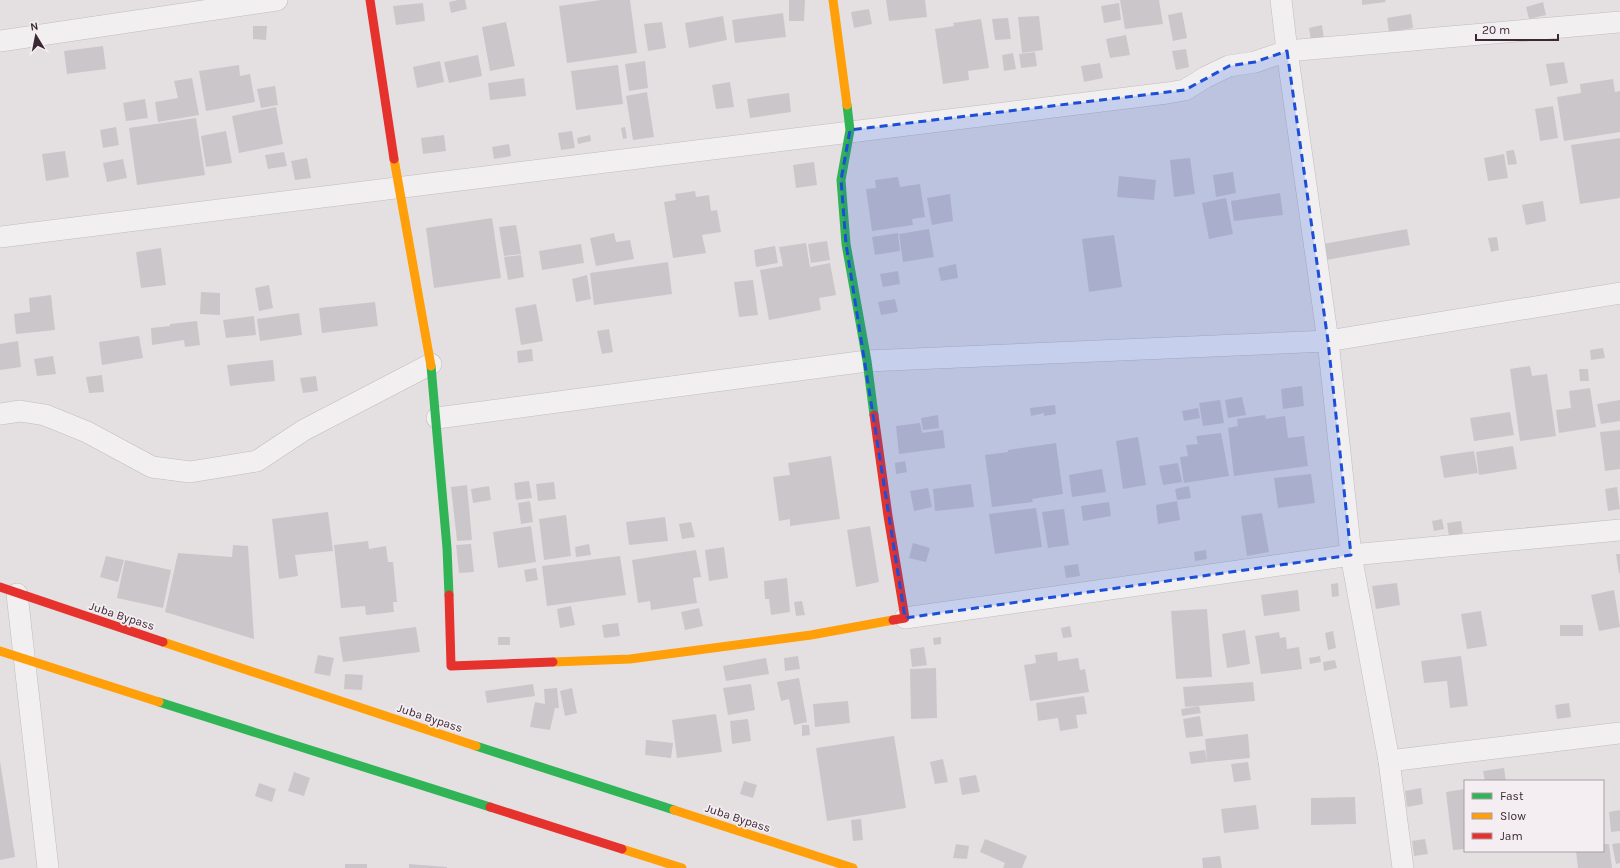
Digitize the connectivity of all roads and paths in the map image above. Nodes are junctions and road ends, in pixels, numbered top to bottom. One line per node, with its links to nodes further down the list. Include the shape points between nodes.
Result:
1 (277, 0): 6 (street)
2 (370, 0): 9 (street)
3 (833, 0): 8 (street)
4 (1281, 0): 7 (street)
5 (1620, 22): 7 (street)
6 (0, 41)
7 (1286, 51): 8 (street, via 1255,62 1229,66 1185,90); 12 (street)
8 (850, 130): 9 (street); 13 (street, via 841,180 846,244)
9 (398, 189): 10 (street); 14 (street)
10 (0, 237)
11 (1620, 293): 12 (street)
12 (1328, 341): 13 (street); 18 (street)
13 (867, 361): 16 (street); 20 (street)
14 (431, 364): 15 (street, via 304,430 257,461 190,472 152,467 87,432 45,415 20,411); 16 (street)
15 (0, 414)
16 (437, 418): 20 (street, via 447,548 451,666 630,660 811,635)
17 (1620, 530): 18 (street)
18 (1351, 555): 20 (street); 24 (street)
19 (8, 591): 22 (street); 27 (street, Juba Bypass)
20 (905, 618)
21 (0, 651): 22 (street)
22 (24, 660): 25 (street); 26 (street)
23 (1620, 733): 24 (street)
24 (1389, 761): 28 (street)
25 (48, 868)
26 (682, 868)
27 (853, 868)
28 (1403, 868)

